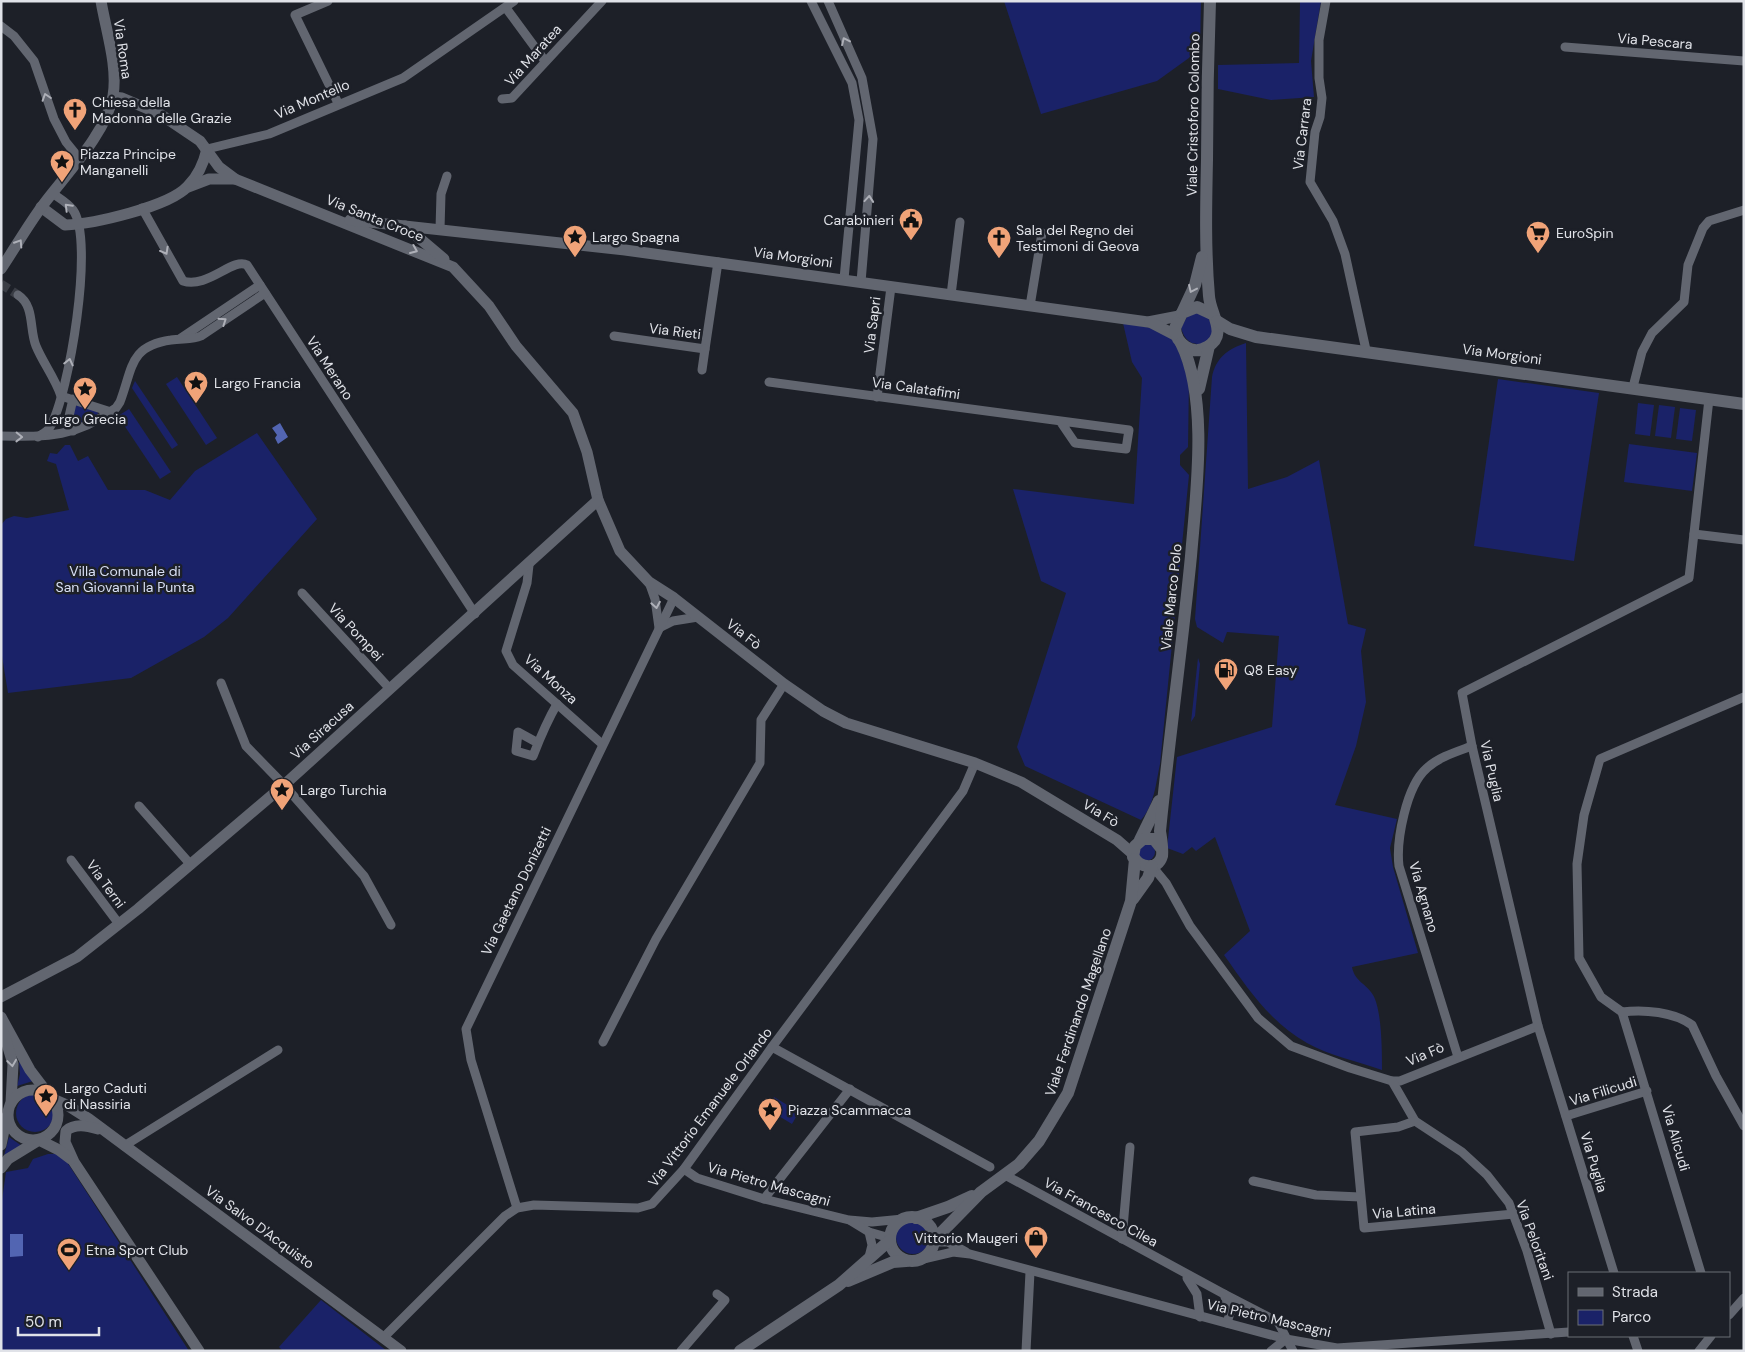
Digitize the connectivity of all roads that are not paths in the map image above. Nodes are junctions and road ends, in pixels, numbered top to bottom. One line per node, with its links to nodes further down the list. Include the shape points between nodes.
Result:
1 (100, 1): 13 (street, Via Roma, via 114,78)
2 (328, 1): 15 (street, via 295,15)
3 (602, 1): 11 (street, Via Maratea)
4 (811, 1): 36 (street, via 852,83 859,120)
5 (828, 1): 37 (street, one-way to 5, via 873,154 871,120 862,78)
6 (1210, 1): 31 (main road, Viale Cristoforo Colombo)
7 (1326, 1): 56 (street, Via Carrara, via 1319,40 1322,98 1310,182 1333,221 1345,254)
8 (509, 4): 11 (street); 15 (street, Via Montello, via 403,78)
9 (1, 26): 17 (street, one-way to 9, via 66,142 54,119 34,61 14,36)
10 (1565, 47): 12 (street, Via Pescara)
11 (545, 61): 14 (street, Via Maratea, via 512,98)
12 (1744, 61)
13 (113, 97): 16 (street, via 160,114); 17 (street, Via Roma)
14 (502, 99)
15 (338, 103): 16 (street, Via Montello, via 269,134)
16 (207, 149): 19 (street, via 219,167); 20 (street, via 202,166)
17 (81, 156): 21 (street, Via Roma)
18 (447, 176): 30 (street)
19 (235, 179): 20 (street, via 209,179); 25 (street, Via Santa Croce)
20 (188, 187): 22 (street)
21 (52, 193): 24 (street, Via Roma); 28 (street, one-way to 21, via 73,210)
22 (142, 208): 28 (street); 43 (street, Via Merano, one-way to 43, via 183,282 198,283 243,263 248,265)
23 (1744, 210): 59 (street, via 1709,222 1703,228 1688,265 1684,302 1652,333 1642,352)
24 (39, 212): 28 (street, via 65,225); 39 (street, one-way to 24)
25 (336, 218): 27 (street, Via Morgioni); 33 (street, Via Santa Croce)
26 (960, 222): 45 (street)
27 (393, 224): 29 (street, Via Morgioni); 33 (street)
28 (78, 225): 60 (street, one-way to 28, via 76,330 82,279)
29 (406, 226): 30 (street, Via Morgioni); 34 (street)
30 (436, 229): 34 (street); 35 (street, Via Morgioni)
31 (1206, 230): 48 (main road, one-way to 48, via 1201,265); 49 (main road, via 1209,300)
32 (1042, 233): 47 (street)
33 (390, 240): 38 (street, Via Santa Croce, one-way to 38)
34 (429, 246): 38 (street)
35 (718, 262): 40 (street, Via Morgioni); 55 (street, Via Rieti)
36 (845, 262): 37 (street); 40 (street)
37 (863, 264): 41 (street)
38 (453, 267): 46 (street, Via Santa Croce)
39 (1, 270)
40 (844, 279): 41 (street, Via Morgioni)
41 (861, 282): 42 (street, Via Morgioni)
42 (891, 287): 45 (street, Via Morgioni); 61 (street, Via Sapri)
43 (262, 289): 66 (street, via 180,338 143,348 136,357 120,402); 78 (street, Via Merano)
44 (18, 295): 60 (street, via 28,308 35,344)
45 (951, 295): 47 (street, Via Morgioni)
46 (489, 306): 71 (street, Via Fò, via 516,346 573,413 587,452)
47 (1030, 306): 50 (street, Via Morgioni)
48 (1180, 315): 49 (main road, via 1197,307); 50 (street); 53 (main road, via 1176,324)
49 (1215, 317): 52 (main road, via 1230,329); 54 (main road, via 1218,333)
50 (1148, 322): 53 (street)
51 (614, 336): 55 (street, Via Rieti)
52 (1256, 337): 54 (main road, via 1229,339); 56 (main road, Via Morgioni)
53 (1179, 340): 54 (main road, via 1194,350); 65 (main road, via 1190,361)
54 (1211, 345): 65 (main road, via 1202,370)
55 (705, 349): 57 (street)
56 (1366, 350): 59 (main road, Via Morgioni)
57 (702, 370)
58 (769, 382): 61 (street, Via Calatafimi)
59 (1633, 387): 63 (main road, Via Morgioni)
60 (61, 396): 62 (street); 70 (street, via 50,427)
61 (877, 396): 67 (street, Via Calatafimi)
62 (73, 399): 66 (street); 68 (street, via 66,420)
63 (1709, 399): 64 (main road, Via Morgioni); 72 (street, Via Puglia)
64 (1744, 404)
65 (1197, 406): 91 (main road, Viale Marco Polo, via 1196,505)
66 (111, 412): 68 (street)
67 (1060, 421): 67 (street, Via Calatafimi, via 1129,430 1126,450 1075,443)
68 (73, 431): 70 (street)
69 (1, 436): 70 (street, one-way to 70)
70 (37, 437)
71 (598, 500): 74 (street, Via Siracusa); 75 (street, Via Fò, via 620,551)
72 (1694, 534): 73 (street); 88 (street, Via Puglia, via 1689,578 1462,693)
73 (1744, 540)
74 (528, 565): 78 (street, Via Siracusa); 85 (street, Via Monza, via 527,583 506,651 513,665)
75 (649, 582): 77 (street, Via Fò); 80 (street, one-way to 80)
76 (302, 593): 83 (street, Via Pompei)
77 (674, 598): 79 (street, Via Fò); 80 (street, Via Gaetano Donizetti)
78 (475, 614): 83 (street, Via Siracusa)
79 (698, 617): 80 (street, via 673,621); 82 (street, Via Fò)
80 (659, 628): 87 (street, Via Gaetano Donizetti)
81 (221, 683): 90 (street, via 246,746)
82 (784, 684): 89 (street, Via Fò, via 846,723); 107 (street, via 761,720 760,763 656,939)
83 (390, 689): 90 (street, Via Siracusa)
84 (1744, 698): 103 (street, via 1600,759 1584,815 1577,864 1579,958 1601,997)
85 (557, 704): 86 (street, via 542,729); 87 (street, Via Monza)
86 (538, 743)
87 (602, 744): 134 (street, Via Gaetano Donizetti, via 466,1029 471,1060)
88 (1472, 746): 106 (street, Via Puglia); 110 (street, Via Agnano, via 1436,760 1424,770 1412,791 1397,851)
89 (975, 763): 93 (street, Via Fò, via 1021,782); 108 (street, Via Vittorio Emanuele Orlando, via 963,791)
90 (284, 784): 98 (street, Via Siracusa); 101 (street, via 364,876)
91 (1164, 789): 94 (main road); 96 (main road, Viale Marco Polo)
92 (139, 806): 98 (street)
93 (1117, 840): 94 (street); 95 (street, Via Fò)
94 (1139, 840): 95 (main road); 96 (main road, via 1152,838)
95 (1134, 857): 96 (main road, via 1141,865); 99 (main road)
96 (1158, 858): 99 (main road); 111 (street, via 1166,883 1190,926 1258,1018 1291,1046)
97 (71, 860): 100 (street, Via Terni)
98 (190, 864): 100 (street, Via Siracusa)
99 (1132, 901): 129 (main road, Viale Ferdinando Magellano, via 1068,1093 1040,1141)
100 (119, 924): 102 (street, Via Siracusa, via 77,957)
101 (391, 925)
102 (1, 998)
103 (1622, 1012): 113 (street, Via Alicudi); 118 (street, via 1645,1010 1685,1020 1692,1025)
104 (1, 1016): 114 (street, via 30,1070)
105 (1, 1025): 115 (street, one-way to 115, via 13,1064)
106 (1538, 1026): 110 (street, Via Fò); 116 (street, Via Puglia)
107 (604, 1042)
108 (772, 1047): 112 (street); 128 (street, Via Vittorio Emanuele Orlando)
109 (278, 1050): 123 (street)
110 (1458, 1056): 111 (street, Via Fò, via 1400,1082)
111 (1392, 1081): 117 (street, Via Peloritani)
112 (850, 1089): 126 (street); 133 (street)
113 (1648, 1091): 116 (street, Via Filicudi); 147 (street, Via Alicudi)
114 (51, 1097): 115 (street, via 41,1091 24,1092); 119 (street, Via Salvo D'Acquisto, via 68,1105); 120 (street)
115 (10, 1107): 121 (street, via 11,1127 16,1133 29,1140); 122 (street)
116 (1566, 1116): 146 (street, Via Puglia)
117 (1415, 1121): 132 (street, Via Latina, via 1398,1127 1355,1132); 135 (street, Via Peloritani, via 1462,1152 1487,1175 1510,1203)
118 (1744, 1126)
119 (100, 1129): 120 (street, via 86,1126); 123 (street, Via Salvo D'Acquisto)
120 (63, 1131): 121 (street); 125 (street)
121 (39, 1140): 125 (street); 127 (street, via 8,1159)
122 (1, 1145)
123 (124, 1146): 158 (street, Via Salvo D'Acquisto)
124 (1130, 1147): 140 (street)
125 (74, 1162): 162 (street)
126 (990, 1167)
127 (1, 1168)
128 (684, 1169): 133 (street, Via Pietro Mascagni, via 697,1178); 134 (street, Via Vittorio Emanuele Orlando, via 652,1204 638,1208 534,1205)
129 (1005, 1175): 131 (main road, Viale Ferdinando Magellano); 140 (street, Via Francesco Cilea)
130 (1253, 1181): 132 (street, via 1316,1195)
131 (981, 1192): 136 (main road, via 948,1207); 141 (main road)
132 (1360, 1197): 135 (street, Via Latina, via 1364,1228)
133 (764, 1199): 137 (street, Via Pietro Mascagni)
134 (517, 1208): 158 (street, via 505,1216)
135 (1514, 1214): 157 (street, Via Peloritani)
136 (910, 1218): 137 (street, via 872,1222); 139 (main road, via 894,1227); 141 (main road, via 930,1226)
137 (849, 1220): 138 (street)
138 (869, 1232): 139 (street); 143 (street, via 872,1245)
139 (890, 1239): 143 (main road); 144 (main road, via 896,1254)
140 (1122, 1239): 148 (street, Via Francesco Cilea)
141 (934, 1241): 142 (street, via 948,1242); 144 (main road, via 929,1253)
142 (970, 1254): 144 (street, via 953,1252); 145 (street, Via Pietro Mascagni)
143 (869, 1257): 149 (main road)
144 (913, 1260): 149 (main road, via 893,1262)
145 (1030, 1272): 154 (street, Via Pietro Mascagni); 166 (street)
146 (1614, 1272)
147 (1701, 1272)
148 (1184, 1274): 151 (street, Via Francesco Cilea); 154 (street, via 1194,1285)
149 (839, 1285): 165 (main road)
150 (718, 1294): 164 (street, via 725,1300)
151 (1224, 1294): 155 (street, via 1230,1312); 161 (street, Via Francesco Cilea, via 1278,1322)
152 (1744, 1298): 153 (street)
153 (1730, 1314)
154 (1200, 1317): 155 (street, Via Pietro Mascagni)
155 (1227, 1323): 161 (street, Via Pietro Mascagni)
156 (1568, 1332): 157 (street, Via Pietro Mascagni)
157 (1551, 1334): 161 (street, Via Pietro Mascagni, via 1337,1348)
158 (384, 1337): 163 (street, Via Salvo D'Acquisto)
159 (1633, 1337): 169 (street)
160 (1710, 1337): 170 (street)
161 (1286, 1339): 167 (street); 168 (street, Via Francesco Cilea)
162 (199, 1351)
163 (402, 1351)
164 (681, 1351)
165 (740, 1351)
166 (1026, 1351)
167 (1271, 1351)
168 (1293, 1351)
169 (1638, 1351)
170 (1699, 1351)

